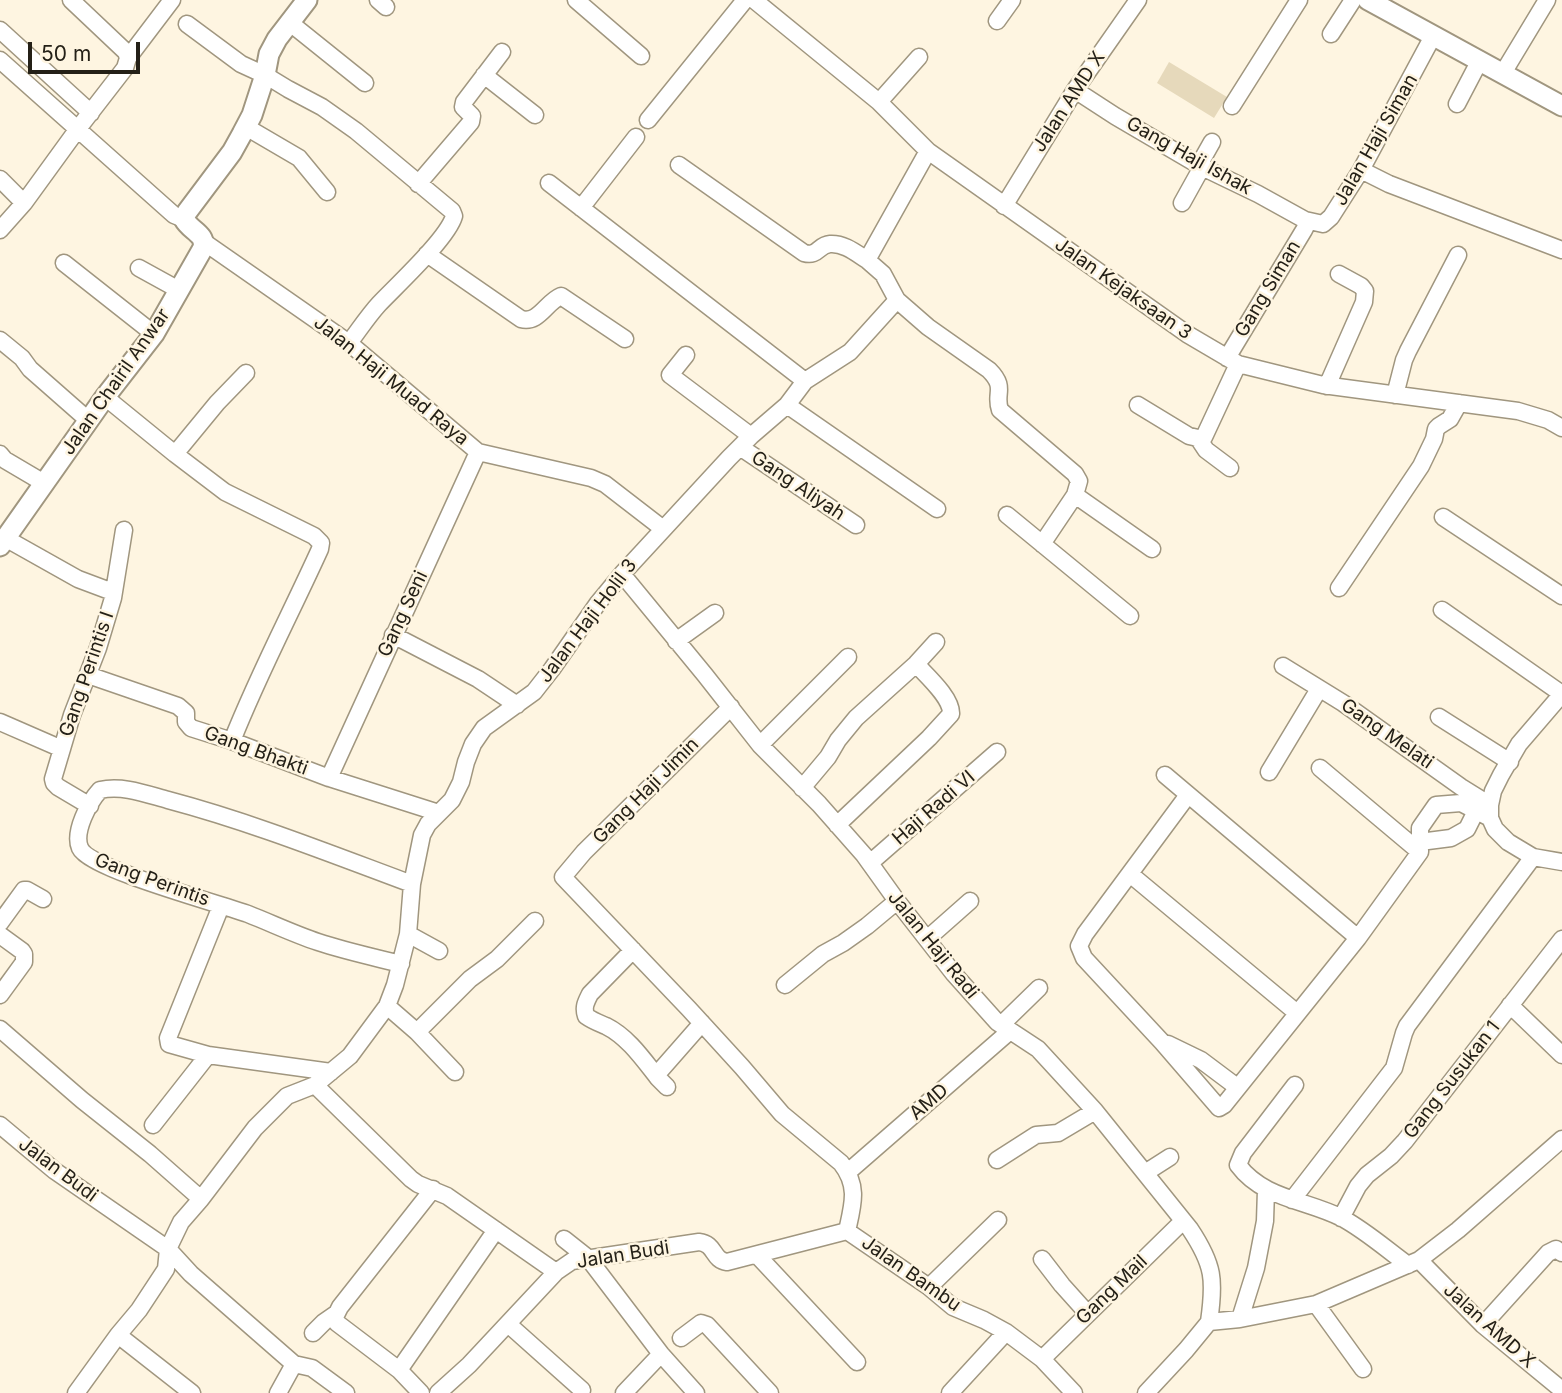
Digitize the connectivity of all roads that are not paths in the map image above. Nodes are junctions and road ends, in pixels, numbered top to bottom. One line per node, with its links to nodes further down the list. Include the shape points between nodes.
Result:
1 (71, 0): 22 (street)
2 (172, 0): 22 (street)
3 (307, 0): 14 (street)
4 (576, 0): 20 (street)
5 (745, 0): 36 (street)
6 (754, 0): 30 (street, Jalan Kejaksaan 3)
7 (1012, 0): 13 (street)
8 (1138, 0): 29 (street, Jalan AMD X)
9 (1299, 0): 32 (street)
10 (1353, 0): 17 (street)
11 (1368, 0): 18 (street)
12 (1547, 0): 25 (street)
13 (997, 21)
14 (289, 22): 26 (street, via 269,54); 28 (street)
15 (187, 24): 26 (street, via 241,64)
16 (0, 30): 34 (street)
17 (1331, 34)
18 (1433, 36): 24 (street); 44 (street, Jalan Haji Siman)
19 (502, 51): 27 (street)
20 (641, 56)
21 (919, 57): 30 (street)
22 (128, 58): 34 (street)
23 (0, 60): 38 (street)
24 (1480, 60): 25 (street); 31 (street)
25 (1503, 73): 33 (street)
26 (265, 75): 37 (street); 47 (street, via 356,131)
27 (484, 75): 35 (street); 47 (street, via 463,105 471,122)
28 (365, 83)
29 (1075, 90): 43 (street, Gang Haji Ishak); 51 (street, Jalan AMD X)
30 (880, 102): 41 (street, Jalan Kejaksaan 3)
31 (1457, 104)
32 (1232, 106)
33 (1562, 106)
34 (91, 113): 38 (street)
35 (535, 115)
36 (648, 120)
37 (246, 127): 48 (street, via 299,158); 53 (street)
38 (77, 130): 49 (street); 53 (street)
39 (636, 137): 52 (street)
40 (1212, 142): 43 (street)
41 (928, 151): 51 (street, Jalan Kejaksaan 3); 60 (street)
42 (679, 165): 60 (street, via 804,253 815,253 827,244 842,245)
43 (1200, 166): 50 (street); 54 (street, Gang Haji Ishak)
44 (1361, 170): 54 (street, Jalan Haji Siman, via 1331,217 1323,224); 57 (street)
45 (0, 178): 49 (street)
46 (549, 183): 52 (street)
47 (418, 184): 58 (street, via 454,216)
48 (327, 192)
49 (24, 203): 55 (street)
50 (1182, 203)
51 (1004, 205): 71 (street, Jalan Kejaksaan 3)
52 (581, 208): 73 (street)
53 (184, 219): 56 (street)
54 (1305, 220): 71 (street, Gang Siman, via 1304,230)
55 (0, 229)
56 (204, 242): 64 (street, Jalan Chairil Anwar); 69 (street, Jalan Haji Muad Raya)
57 (1562, 250)
58 (427, 254): 67 (street, via 521,318 538,316 561,296); 69 (street)
59 (1458, 255): 75 (street, via 1408,351)
60 (867, 260): 65 (street, via 883,274)
61 (64, 263): 66 (street)
62 (139, 268): 64 (street)
63 (1339, 274): 74 (street, via 1361,286 1366,296)
64 (179, 290): 66 (street, Jalan Chairil Anwar)
65 (897, 300): 73 (street, Jalan Haji Holil 3, via 850,352); 89 (street, via 997,378 1000,410 1075,474 1079,481)
66 (153, 334): 76 (street, Jalan Chairil Anwar)
67 (625, 339)
68 (0, 340): 80 (street)
69 (349, 343): 84 (street, Jalan Haji Muad Raya)
70 (685, 355): 83 (street, Gang Aliyah, via 670,375)
71 (1232, 361): 74 (street, Jalan Kejaksaan 3); 82 (street, Gang Siman, via 1206,434)
72 (246, 373): 86 (street)
73 (805, 382): 78 (street, Jalan Haji Holil 3)
74 (1327, 386): 75 (street, Jalan Kejaksaan 3)
75 (1395, 395): 77 (street, Jalan Kejaksaan 3)
76 (105, 397): 80 (street, Jalan Chairil Anwar); 86 (street)
77 (1458, 403): 81 (street, Jalan Kejaksaan 3, via 1533,415); 100 (street, via 1450,419 1436,429 1421,466)
78 (787, 405): 83 (street, Jalan Haji Holil 3); 90 (street)
79 (1138, 405): 82 (street)
80 (88, 420): 88 (street, Jalan Chairil Anwar)
81 (1562, 428)
82 (1198, 438): 87 (street)
83 (746, 442): 93 (street, Gang Aliyah); 94 (street, Jalan Haji Holil 3)
84 (478, 452): 94 (street, Jalan Haji Muad Raya, via 591,478); 106 (street, Gang Seni)
85 (0, 454): 88 (street)
86 (175, 454): 119 (street, via 225,492 320,543)
87 (1230, 468)
88 (44, 483): 96 (street, Jalan Chairil Anwar)
89 (1075, 495): 97 (street); 98 (street)
90 (937, 509)
91 (1007, 515): 97 (street)
92 (1443, 517): 102 (street)
93 (856, 525)
94 (662, 528): 99 (street, Jalan Haji Holil 3)
95 (124, 530): 101 (street)
96 (3, 542): 101 (street, Gang Perintis I)
97 (1042, 544): 105 (street)
98 (1152, 549)
99 (622, 574): 107 (street, Jalan Haji Radi); 115 (street, Jalan Haji Holil 3, via 534,692)
100 (1339, 589)
101 (112, 594): 112 (street, Gang Perintis I)
102 (1562, 596)
103 (1442, 610): 114 (street)
104 (715, 613): 107 (street)
105 (1130, 616)
106 (393, 635): 115 (street); 127 (street, Gang Seni)
107 (676, 640): 116 (street, Jalan Haji Radi)
108 (936, 642): 110 (street)
109 (848, 657): 120 (street)
110 (916, 664): 128 (street, via 856,718); 133 (street, via 951,705 951,714)
111 (1283, 666): 113 (street, Gang Melati)
112 (88, 675): 119 (street, Gang Bhakti, via 178,706 191,728); 121 (street, Gang Perintis I)
113 (1319, 689): 125 (street); 131 (street, Gang Melati, via 1461,787)
114 (1562, 694): 123 (street, via 1519,744)
115 (517, 705): 132 (street, Jalan Haji Holil 3, via 484,728 473,744 452,800)
116 (731, 707): 120 (street, Jalan Haji Radi); 151 (street, Gang Haji Jimin, via 563,877)
117 (1439, 717): 123 (street)
118 (0, 722): 121 (street)
119 (232, 741): 127 (street, Gang Bhakti)
120 (760, 746): 128 (street, Jalan Haji Radi)
121 (62, 749): 130 (street, Gang Perintis I, via 54,783)
122 (997, 752): 137 (street, Haji Radi VI)
123 (1510, 762): 131 (street)
124 (1320, 768): 134 (street)
125 (1269, 772)
126 (1165, 775): 129 (street)
127 (329, 778): 132 (street, Gang Bhakti)
128 (803, 788): 133 (street, Jalan Haji Radi)
129 (1188, 795): 138 (street); 148 (street)
130 (90, 806): 139 (street, via 100,790 133,790 250,825); 143 (street, Gang Perintis, via 78,831 85,855 126,875)
131 (1485, 811): 134 (street, via 1451,838); 134 (street, via 1461,803 1436,805 1420,828); 135 (street, via 1508,842)
132 (439, 813): 139 (street, Jalan Haji Holil 3, via 422,835)
133 (837, 825): 137 (street, Jalan Haji Radi)
134 (1420, 847): 148 (street)
135 (1533, 857): 136 (street); 183 (street, via 1408,1026 1394,1068)
136 (1562, 862)
137 (870, 863): 141 (street, Jalan Haji Radi)
138 (1129, 874): 159 (street); 164 (street, via 1079,946 1084,958)
139 (412, 884): 146 (street, Jalan Haji Holil 3)
140 (43, 899): 145 (street, via 24,890)
141 (897, 901): 149 (street, Jalan Haji Radi); 154 (street)
142 (970, 901): 149 (street)
143 (221, 906): 153 (street, Gang Perintis, via 318,942); 165 (street, via 167,1041)
144 (535, 921): 163 (street)
145 (0, 923)
146 (408, 934): 152 (street); 153 (street, Jalan Haji Holil 3)
147 (0, 935): 156 (street, via 24,954 24,962)
148 (1358, 938): 159 (street)
149 (927, 939): 161 (street, Jalan Haji Radi)
150 (1562, 939): 157 (street, Gang Susukan 1)
151 (632, 950): 160 (street); 160 (street, via 590,993 586,1016 635,1049 662,1082 659,1072)
152 (439, 951)
153 (401, 964): 158 (street, Jalan Haji Holil 3)
154 (785, 985)
155 (1040, 988): 161 (street, AMD)
156 (0, 995)
157 (1510, 1005): 166 (street); 184 (street, Gang Susukan 1, via 1405,1141 1358,1186)
158 (387, 1006): 163 (street); 167 (street, Jalan Haji Holil 3)
159 (1297, 1013): 171 (street)
160 (702, 1023): 178 (street, via 782,1114)
161 (1005, 1028): 172 (street, Jalan Haji Radi, via 1033,1044); 178 (street, AMD)
162 (0, 1029): 182 (street)
163 (417, 1032): 168 (street)
164 (1162, 1042): 171 (street, via 1201,1060); 171 (street, via 1219,1108)
165 (208, 1055): 167 (street); 174 (street)
166 (1562, 1055)
167 (331, 1072): 169 (street, Jalan Haji Holil 3)
168 (455, 1072)
169 (315, 1085): 180 (street, via 411,1179); 182 (street, Jalan Haji Holil 3, via 287,1096 268,1114)
170 (1295, 1085): 181 (street, Jalan AMD X, via 1242,1153 1238,1165)
171 (1237, 1087)
172 (1095, 1111): 177 (street, via 1058,1133 1036,1135); 179 (street, Jalan Haji Radi)
173 (0, 1125): 190 (street, Jalan Budi, via 55,1171)
174 (153, 1125)
175 (1562, 1139): 195 (street)
176 (1170, 1157): 179 (street)
177 (997, 1160)
178 (848, 1172): 188 (street, via 854,1198)
179 (1145, 1173): 186 (street, Jalan Haji Radi)
180 (433, 1189): 187 (street); 200 (street)
181 (1266, 1190): 183 (street, Jalan AMD X); 201 (street, via 1256,1268)
182 (201, 1199): 190 (street, Jalan Haji Holil 3)
183 (1292, 1200): 184 (street, Jalan AMD X)
184 (1341, 1218): 195 (street, Jalan AMD X)
185 (998, 1220): 197 (street)
186 (1183, 1221): 199 (street, Gang Mail); 202 (street, Jalan Haji Radi, via 1210,1264)
187 (496, 1230): 196 (street); 214 (street)
188 (847, 1231): 192 (street, Jalan Budi); 197 (street, Jalan Bambu)
189 (564, 1239): 193 (street)
190 (168, 1249): 207 (street, Jalan Haji Holil 3, via 166,1269); 212 (street, Jalan Budi)
191 (1562, 1253): 204 (street, via 1556,1249 1548,1253)
192 (757, 1255): 193 (street, Jalan Budi, via 722,1262 711,1247 699,1242); 211 (street)
193 (587, 1258): 196 (street, Jalan Budi); 209 (street)
194 (1042, 1259): 199 (street)
195 (1413, 1263): 198 (street); 204 (street, Jalan AMD X)
196 (556, 1272): 203 (street, Jalan Budi)
197 (929, 1287): 205 (street, Jalan Bambu, via 953,1307)
198 (1316, 1304): 201 (street); 213 (street)
199 (1088, 1314): 210 (street, Gang Mail)
200 (336, 1317): 206 (street); 214 (street)
201 (1240, 1318): 202 (street)
202 (1209, 1322): 228 (street)
203 (508, 1324): 215 (street); 222 (street, Jalan Budi)
204 (1483, 1325): 216 (street, Jalan AMD X)
205 (1006, 1332): 210 (street, Jalan Bambu); 226 (street)
206 (313, 1333)
207 (118, 1335): 217 (street, Jalan Haji Holil 3); 218 (street)
208 (681, 1338): 225 (street, via 701,1323 707,1325)
209 (661, 1354): 223 (street); 224 (street)
210 (1042, 1359): 227 (street, Jalan Bambu)
211 (857, 1362)
212 (294, 1364): 219 (street); 220 (street, Jalan Budi, via 312,1368)
213 (1363, 1369)
214 (399, 1370): 221 (street)
215 (582, 1390)
216 (1558, 1390)
217 (76, 1393)
218 (191, 1393)
219 (278, 1393)
220 (346, 1393)
221 (421, 1393)
222 (438, 1393)
223 (624, 1393)
224 (696, 1393)
225 (770, 1393)
226 (950, 1393)
227 (1074, 1393)
228 (1146, 1393)

